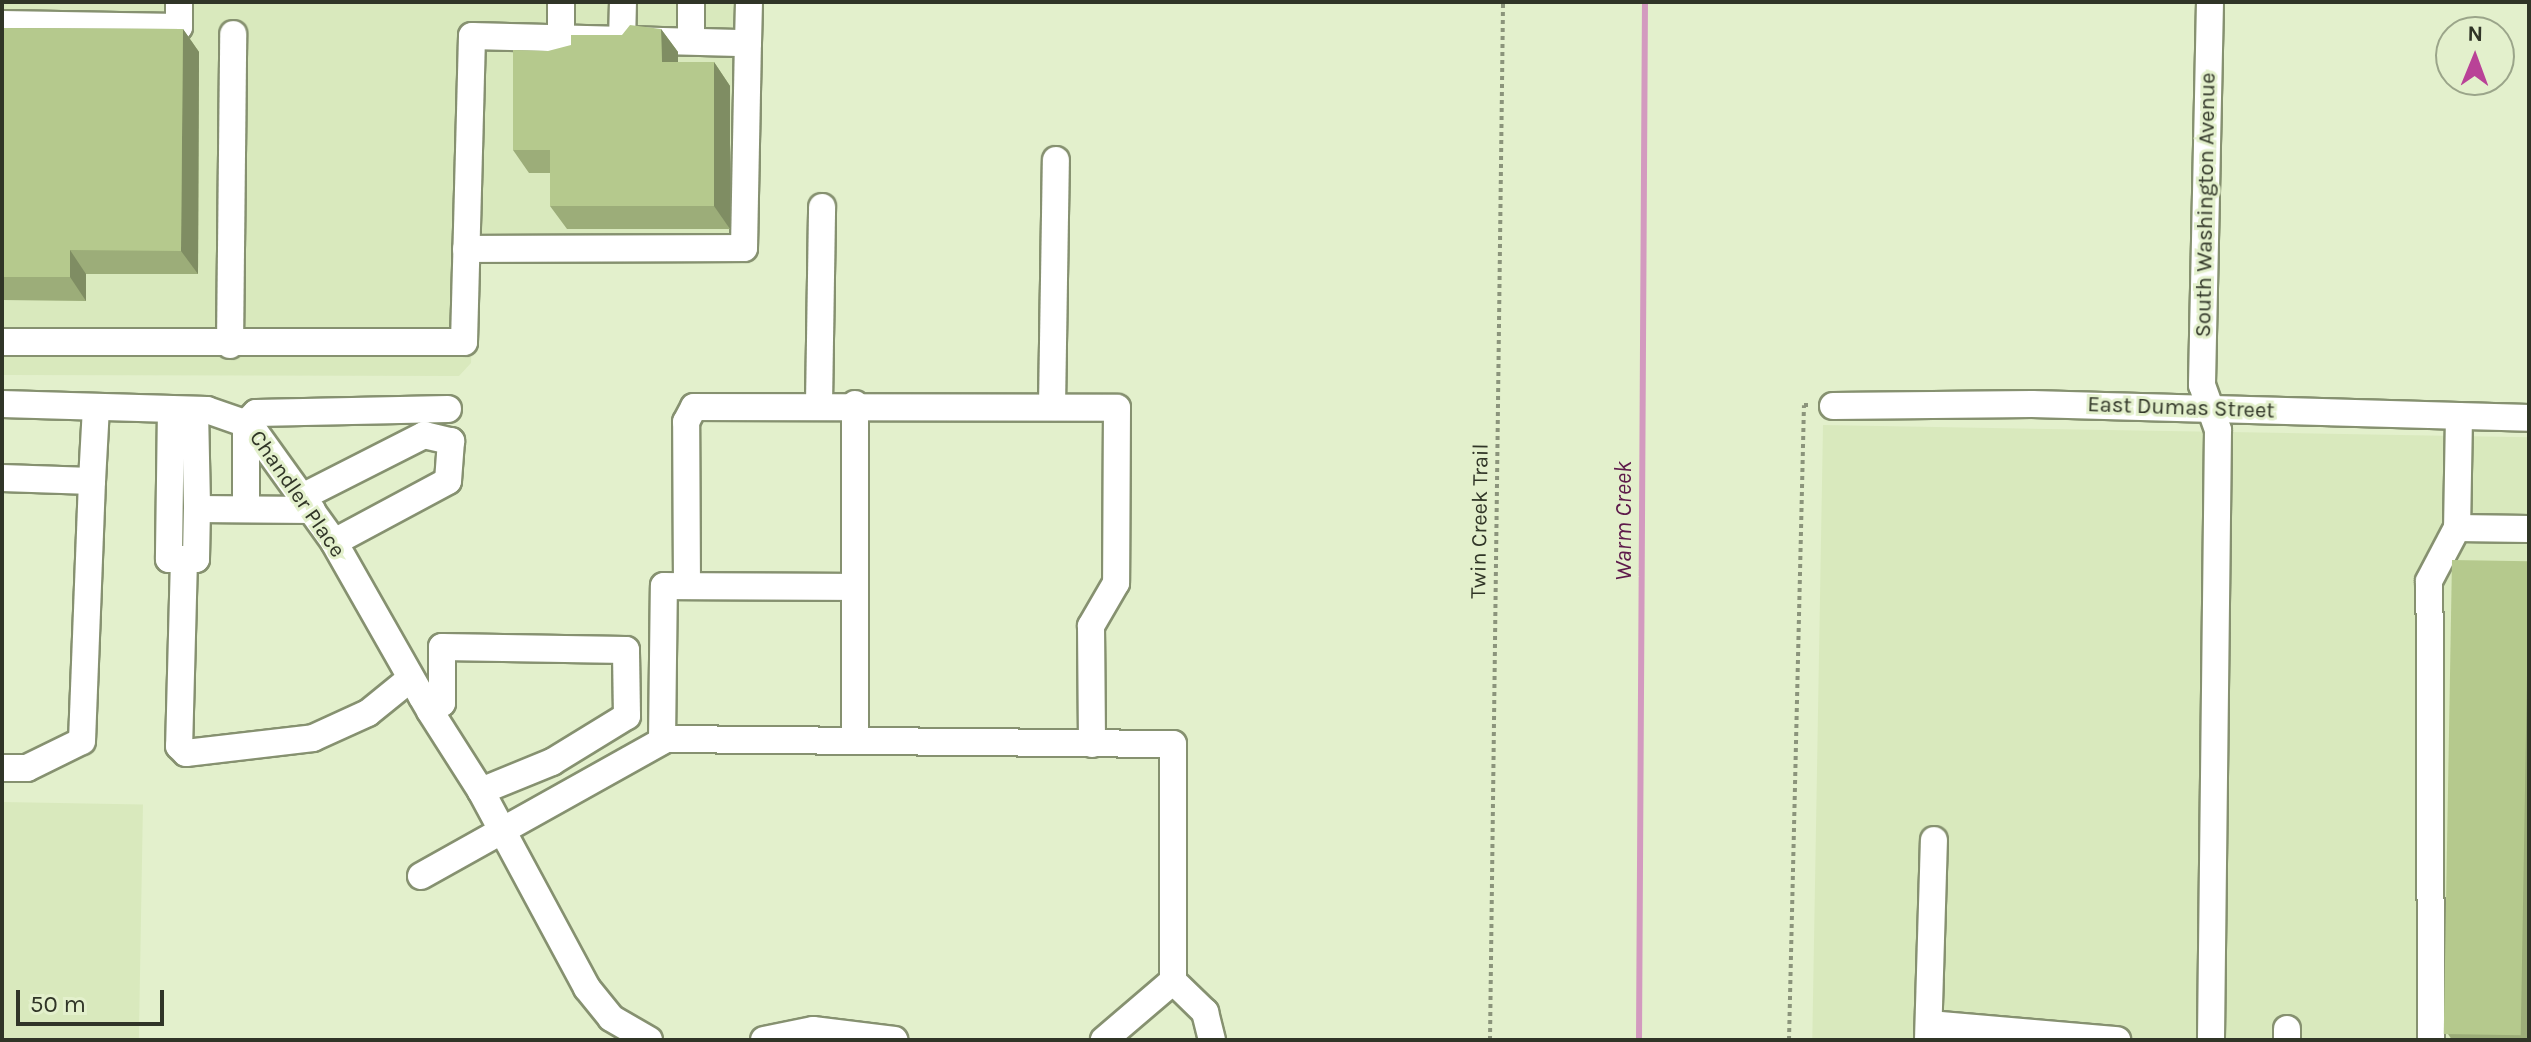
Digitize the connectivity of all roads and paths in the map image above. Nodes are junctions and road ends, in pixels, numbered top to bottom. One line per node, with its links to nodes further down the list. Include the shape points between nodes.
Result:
1 (179, 2): 8 (street, via 179,27)
2 (561, 2): 10 (street)
3 (623, 2): 12 (street)
4 (691, 2): 11 (street)
5 (749, 2): 13 (street)
6 (1503, 2): 59 (path, Twin Creek Trail)
7 (2210, 2): 25 (street, South Washington Avenue, via 2202,385)
8 (2, 24)
9 (233, 34): 18 (street)
10 (561, 41): 12 (street); 16 (street, via 472,36)
11 (691, 41): 12 (street); 13 (street)
12 (622, 42)
13 (748, 43): 16 (street, via 744,248)
14 (1056, 160): 24 (street)
15 (822, 207): 20 (street)
16 (466, 249): 18 (street, via 464,342)
17 (2, 342): 18 (street)
18 (230, 345)
19 (2, 404): 23 (street, Chandler Place)
20 (819, 404): 21 (street); 40 (street, via 694,407 686,422)
21 (855, 404): 24 (street); 41 (street)
22 (1833, 406): 25 (street, East Dumas Street); 60 (path, via 1804,405)
23 (96, 407): 27 (street, Chandler Place); 32 (street)
24 (1052, 407): 45 (street, via 1117,408 1116,583 1091,626)
25 (2208, 408): 28 (street, East Dumas Street); 52 (street, South Washington Avenue, via 2218,430)
26 (448, 409): 30 (street, via 268,409)
27 (183, 410): 30 (street, Chandler Place); 34 (street); 39 (street, via 169,559)
28 (2459, 416): 29 (street, East Dumas Street); 36 (street)
29 (2529, 418)
30 (246, 423): 33 (street, Chandler Place); 35 (street)
31 (2, 478): 32 (street)
32 (92, 481): 46 (street, via 82,741 27,768)
33 (308, 503): 35 (street); 38 (street, Chandler Place); 38 (street, via 424,435 451,441 448,481)
34 (197, 509): 35 (street); 39 (street, via 196,559)
35 (246, 509)
36 (2457, 528): 37 (street); 63 (street, via 2429,581)
37 (2529, 529)
38 (334, 542): 42 (street, Chandler Place)
39 (184, 559): 42 (street, via 179,746 186,753 313,738)
40 (687, 586): 41 (street); 43 (street, via 664,586)
41 (855, 587): 44 (street)
42 (421, 695): 47 (street, Chandler Place); 47 (street, via 442,703 442,647 626,650 627,716 552,762)
43 (662, 741): 44 (street); 48 (street)
44 (855, 741): 45 (street)
45 (1092, 744): 51 (street, via 1173,744)
46 (2, 768)
47 (481, 791): 48 (street, Chandler Place)
48 (498, 831): 50 (street); 54 (street, Chandler Place, via 587,988 611,1018)
49 (1934, 840): 53 (street)
50 (421, 876)
51 (1173, 981): 57 (street); 58 (street, via 1205,1012)
52 (2211, 1027): 62 (street)
53 (1928, 1032): 61 (street)
54 (649, 1040)
55 (764, 1040): 56 (street, via 813,1030)
56 (894, 1040)
57 (1104, 1040)
58 (1212, 1040)
59 (1490, 1040)
60 (1789, 1040)
61 (2117, 1040)
62 (2224, 1040)
63 (2431, 1040)

